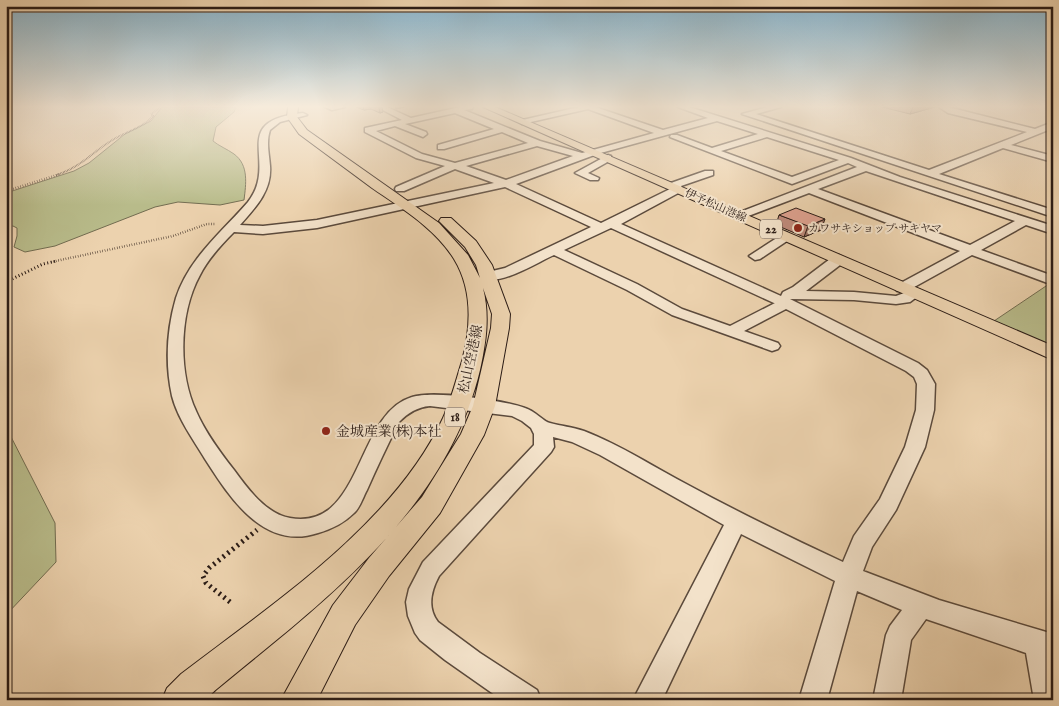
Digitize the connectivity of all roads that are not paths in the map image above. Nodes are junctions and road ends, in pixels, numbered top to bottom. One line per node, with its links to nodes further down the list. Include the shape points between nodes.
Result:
1 (263, 140): 39 (street, via 265,169 258,195)
2 (316, 140): 35 (main road, 松山空港線 / 18)
3 (388, 140): 27 (street, via 419,156)
4 (467, 140): 16 (street)
5 (532, 140): 15 (street)
6 (563, 140): 23 (main road, 伊予松山港線 / 22)
7 (642, 140): 23 (street)
8 (662, 140): 23 (street)
9 (682, 140): 20 (street)
10 (701, 140): 19 (street)
11 (748, 140): 19 (street)
12 (786, 140): 21 (street)
13 (825, 140): 30 (street)
14 (1015, 140): 17 (street)
15 (538, 142): 22 (street); 23 (street)
16 (457, 143): 18 (street); 22 (street)
17 (1002, 145): 25 (street); 30 (street)
18 (441, 147)
19 (722, 148): 20 (street)
20 (711, 151): 26 (street, via 792,181)
21 (825, 152): 24 (street); 26 (street)
22 (486, 156): 27 (street)
23 (597, 156): 31 (street, via 580,173); 32 (street); 33 (main road, 伊予松山港線 / 22)
24 (810, 158)
25 (1053, 159)
26 (848, 160): 28 (street)
27 (454, 166): 32 (street); 35 (street)
28 (864, 168): 34 (street); 38 (street)
29 (709, 173): 33 (street)
30 (929, 174): 36 (street)
31 (594, 178)
32 (504, 183): 35 (street); 40 (street)
33 (675, 187): 37 (main road, 伊予松山港線 / 22); 40 (street)
34 (808, 189): 37 (street); 44 (street)
35 (408, 198): 39 (street, via 300,226 263,230); 47 (main road, 松山空港線 / 18, via 447,222 471,244); 54 (main road, 松山空港線 / 18, via 447,237 463,260 476,291 477,338)
36 (1053, 214)
37 (739, 216): 42 (main road, 伊予松山港線 / 22)
38 (1024, 221): 41 (street); 44 (street)
39 (233, 226): 54 (street, via 200,263 184,297 176,363 188,415 224,473 268,521 287,529 305,530 336,516 348,506 392,418 402,408 426,400)
40 (606, 226): 43 (street); 50 (street)
41 (1053, 230)
42 (786, 236): 45 (street); 46 (main road, 伊予松山港線 / 22)
43 (554, 250): 47 (street, via 510,271); 51 (street, via 677,312)
44 (970, 250): 48 (street); 49 (street)
45 (755, 256)
46 (839, 260): 49 (main road, 伊予松山港線 / 22); 50 (street)
47 (489, 276): 55 (main road, 松山空港線 / 18, via 501,314)
48 (1053, 281)
49 (909, 290): 50 (street, via 904,299 896,300 854,296); 53 (main road, 伊予松山港線 / 22)
50 (785, 299): 51 (street); 58 (street, via 912,367 926,384 925,410 915,447 888,504 862,543)
51 (730, 331): 52 (street)
52 (772, 346)
53 (1053, 354)
54 (460, 404): 55 (street); 61 (main road, 松山空港線 / 18, via 441,444 411,489 359,548 316,588)
55 (484, 406): 56 (street, via 523,413); 62 (main road, 松山空港線 / 18, via 472,435 431,505 344,615)
56 (542, 430): 57 (street, via 561,430 604,449); 63 (street, via 544,447 431,569 420,586 418,605 424,626 440,640)
57 (736, 522): 58 (street); 64 (street)
58 (849, 575): 59 (street); 65 (street)
59 (920, 606): 60 (street); 66 (street, via 899,635)
60 (1045, 645): 67 (street)
61 (179, 700)
62 (298, 700)
63 (527, 700)
64 (647, 700)
65 (813, 700)
66 (887, 700)
67 (1048, 700)

